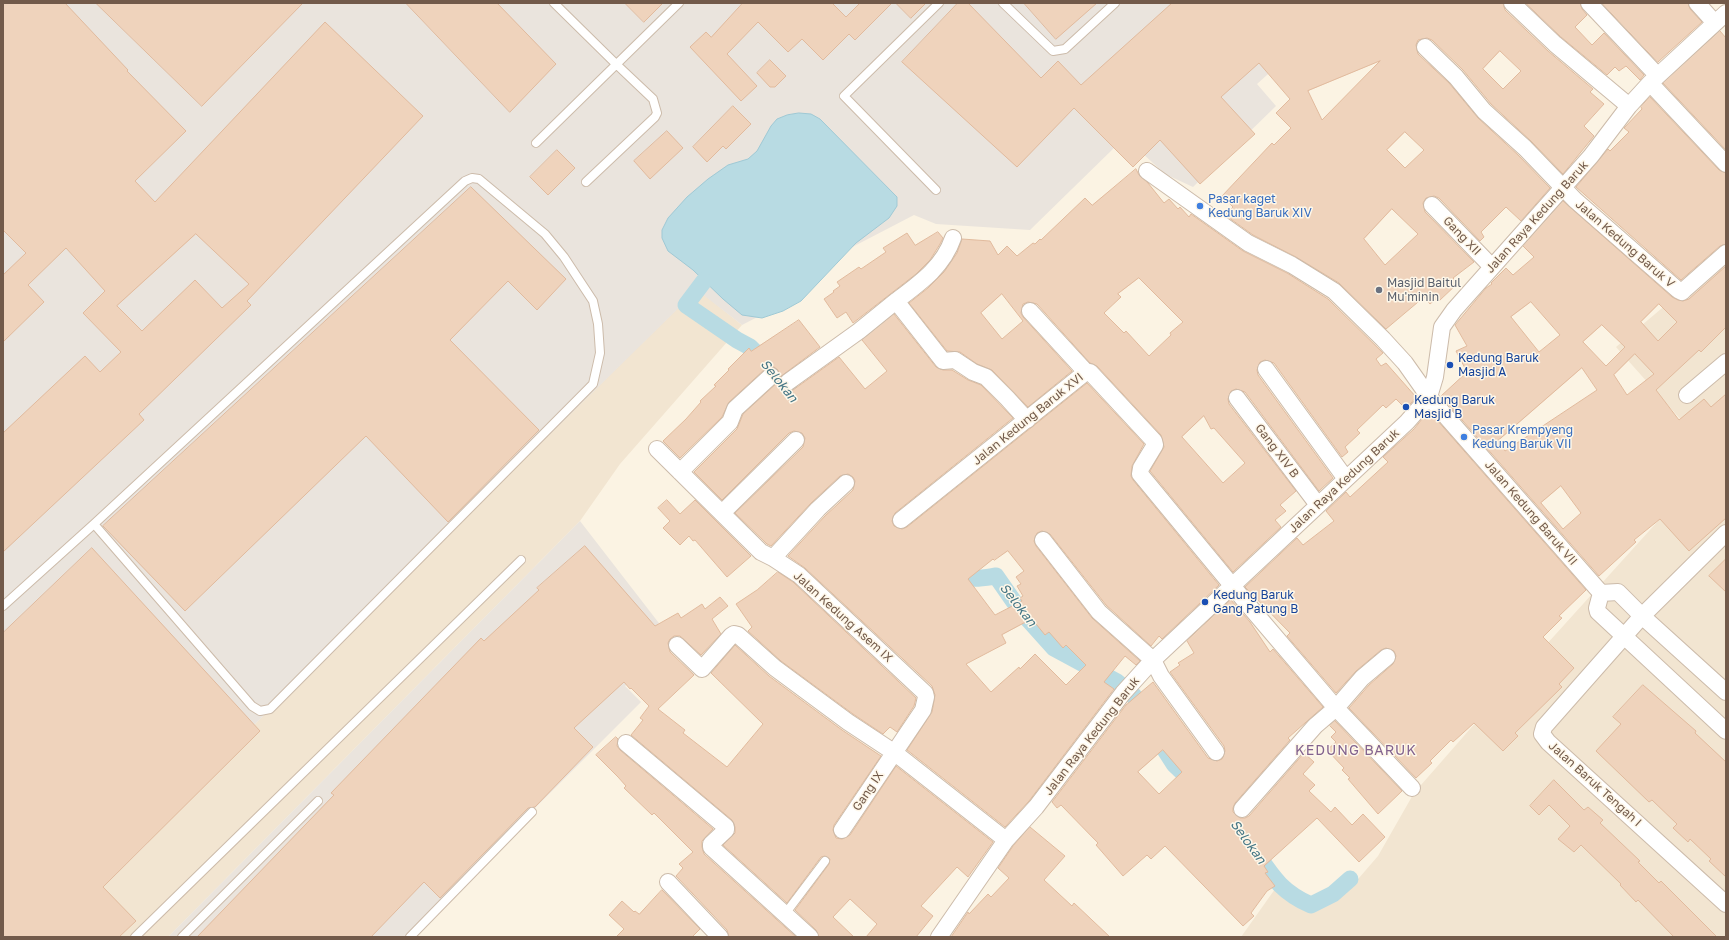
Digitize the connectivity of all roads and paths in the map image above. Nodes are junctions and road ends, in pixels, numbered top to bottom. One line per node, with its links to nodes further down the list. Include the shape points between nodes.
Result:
1 (554, 3): 11 (lane)
2 (679, 3): 11 (lane)
3 (939, 3): 19 (lane, via 844,96)
4 (1003, 3): 5 (lane, via 1048,48 1059,51 1065,49)
5 (1115, 3)
6 (1512, 3): 13 (street, via 1555,44)
7 (1589, 3): 12 (street)
8 (1697, 3): 9 (street)
9 (1720, 18): 12 (street, Jalan Raya Kedung Baruk)
10 (1425, 47): 18 (street, via 1456,77 1484,111)
11 (616, 64): 14 (lane); 17 (lane, via 653,98 657,113)
12 (1654, 79): 13 (street, Jalan Raya Kedung Baruk); 15 (street)
13 (1629, 106): 18 (street, Jalan Raya Kedung Baruk, via 1591,156)
14 (536, 143)
15 (1726, 164)
16 (1147, 171): 33 (street, Jalan Kedung Baruk VII, via 1248,243 1292,265 1334,291 1405,363)
17 (586, 182)
18 (1563, 186): 22 (street, Jalan Kedung Baruk V, via 1575,200 1682,292); 23 (street, Jalan Raya Kedung Baruk)
19 (936, 190)
20 (1432, 205): 23 (street, Gang XII)
21 (953, 238): 24 (street, via 944,256 926,278)
22 (1726, 253)
23 (1492, 267): 33 (street, Jalan Raya Kedung Baruk, via 1442,327)
24 (896, 301): 30 (street); 34 (street, via 943,361 955,360 986,378)
25 (1030, 311): 28 (street)
26 (1726, 362): 31 (street)
27 (1266, 368): 38 (street)
28 (1086, 372): 34 (street, Jalan Kedung Baruk XVI); 48 (street, Jalan Kedung Baruk XVI, via 1090,372 1154,441 1155,445 1140,474)
29 (772, 376): 37 (street, via 735,409 730,422)
30 (788, 382)
31 (1687, 395)
32 (1236, 398): 40 (street, Gang XIV B)
33 (1429, 398): 38 (street, Jalan Raya Kedung Baruk); 49 (street, Jalan Kedung Baruk VII)
34 (1027, 420): 42 (street, Jalan Kedung Baruk XVI)
35 (796, 440): 41 (street)
36 (657, 449): 37 (street, Jalan Kedung Asem IX)
37 (680, 472): 41 (street, Jalan Kedung Asem IX)
38 (1346, 479): 40 (street, Jalan Raya Kedung Baruk)
39 (846, 483): 46 (street)
40 (1318, 505): 48 (street, Jalan Raya Kedung Baruk)
41 (722, 513): 46 (street, Jalan Kedung Asem IX, via 764,555)
42 (901, 520)
43 (94, 524): 43 (lane, via 465,181 479,179 545,234 593,301 600,352 593,384 270,708 260,711 252,706); 50 (lane)
44 (1726, 533): 51 (street)
45 (1043, 540): 55 (street, via 1099,612)
46 (773, 558): 61 (street, Jalan Kedung Asem IX, via 799,575 925,693 923,710)
47 (521, 560): 74 (lane)
48 (1233, 586): 55 (street, Jalan Raya Kedung Baruk); 57 (street)
49 (1601, 593): 51 (street, via 1618,592); 52 (street, via 1597,610)
50 (3, 606)
51 (1642, 616): 52 (street); 56 (street)
52 (1623, 636): 58 (street); 70 (street, Jalan Baruk Tengah I, via 1544,727 1542,734)
53 (677, 645): 61 (street, via 702,670 731,636 738,635 775,668)
54 (1387, 657): 57 (street, via 1362,678)
55 (1153, 660): 60 (street, via 1161,676); 67 (street, Jalan Raya Kedung Baruk, via 1125,690 1036,807)
56 (1726, 692)
57 (1336, 708): 62 (street); 64 (street, via 1315,726)
58 (1726, 731)
59 (626, 743): 71 (street, via 726,827 711,847)
60 (1216, 752)
61 (895, 753): 66 (street, Gang IX); 67 (street)
62 (1412, 788)
63 (318, 801): 75 (lane)
64 (1242, 809)
65 (532, 812): 76 (lane)
66 (842, 830)
67 (1006, 840): 72 (street, Jalan Raya Kedung Baruk)
68 (825, 861): 71 (lane)
69 (668, 882): 73 (street)
70 (1726, 904)
71 (784, 914): 77 (street)
72 (948, 934)
73 (716, 936)
74 (136, 937)
75 (182, 937)
76 (410, 937)
77 (810, 937)

